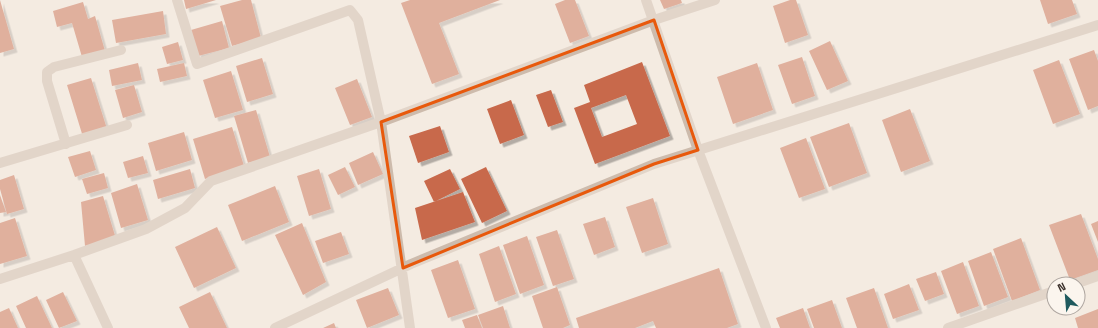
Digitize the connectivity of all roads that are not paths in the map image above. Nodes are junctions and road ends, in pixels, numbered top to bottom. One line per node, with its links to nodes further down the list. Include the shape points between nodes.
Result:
1 (178, 0): 7 (street, via 197,64 350,10 358,20)
2 (646, 0): 4 (street)
3 (715, 0): 4 (street)
4 (654, 20): 7 (street); 10 (street)
5 (1098, 25): 10 (street)
6 (121, 50): 9 (street, via 54,67 47,72 47,81)
7 (381, 122): 12 (street, via 211,182 185,208 146,229); 13 (street)
8 (127, 125): 9 (street)
9 (66, 144): 11 (street)
10 (698, 150): 13 (street, via 654,164); 21 (street)
11 (0, 163)
12 (74, 255): 15 (street); 18 (street)
13 (403, 268): 19 (street); 20 (street)
14 (1098, 276): 16 (street)
15 (0, 279)
16 (1086, 280)
17 (1046, 294): 22 (street)
18 (108, 328)
19 (275, 328)
20 (410, 328)
21 (766, 328)
22 (948, 328)

